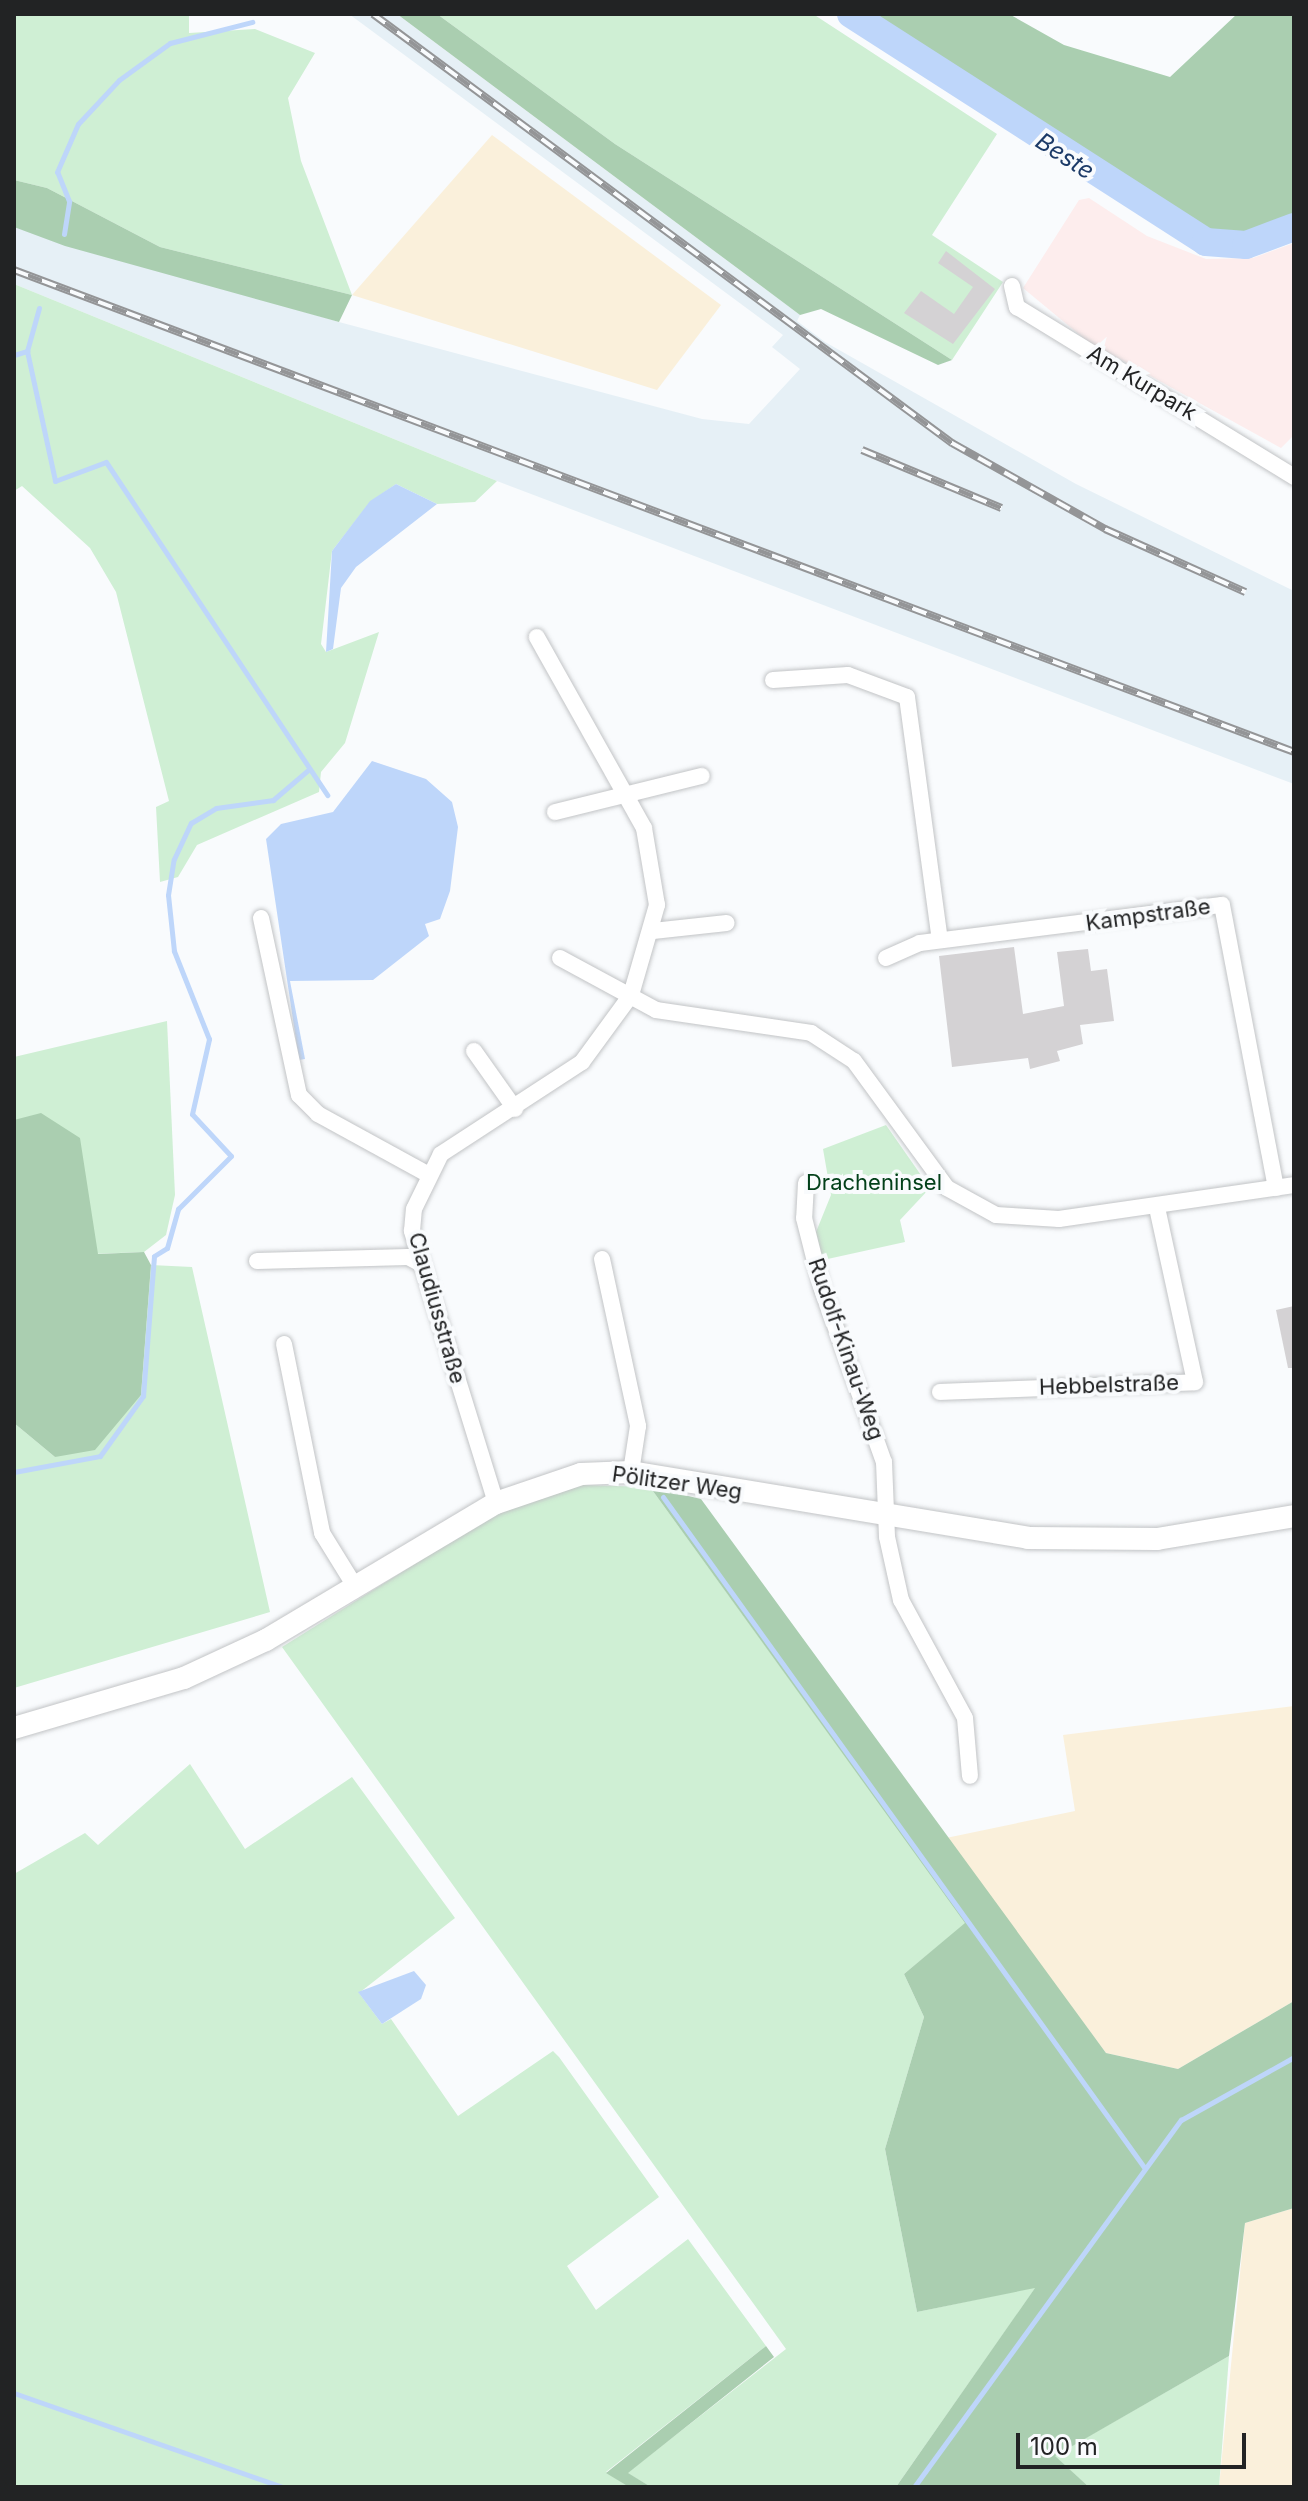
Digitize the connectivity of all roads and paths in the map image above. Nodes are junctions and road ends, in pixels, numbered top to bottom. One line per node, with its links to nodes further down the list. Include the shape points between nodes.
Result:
1 (1012, 286): 2 (street, Am Kurpark, via 1017,307)
2 (1291, 470)
3 (537, 637): 6 (street)
4 (773, 680): 11 (street, via 848,675 907,697)
5 (702, 776): 6 (street)
6 (623, 791): 7 (street); 10 (street, via 644,828 656,877)
7 (555, 812)
8 (261, 918): 17 (street, via 299,1095 318,1114)
9 (727, 923): 10 (street)
10 (653, 931): 14 (street)
11 (940, 940): 13 (street, Kampstraße); 20 (street, Kampstraße, via 1222,905)
12 (560, 958): 14 (street)
13 (886, 958)
14 (631, 995): 16 (street, via 582,1062); 21 (street, via 656,1010 811,1033 854,1061 947,1188 986,1212 1059,1219)
15 (474, 1051): 16 (street)
16 (515, 1109): 17 (street, via 484,1122)
17 (427, 1174): 24 (street, Claudiusstraße, via 412,1231)
18 (806, 1183): 30 (street, Rudolf-Kinau-Weg, via 804,1218 843,1357 884,1462)
19 (1294, 1185): 20 (street)
20 (1276, 1188): 21 (street)
21 (1157, 1208): 26 (street, Hebbelstraße, via 1195,1382)
22 (602, 1259): 27 (street, via 638,1426)
23 (257, 1261): 24 (street, via 408,1257)
24 (421, 1264): 28 (street, Claudiusstraße)
25 (284, 1344): 31 (street, via 322,1533)
26 (940, 1392)
27 (631, 1472): 28 (main road, Pölitzer Weg, via 581,1474); 30 (main road, Pölitzer Weg)
28 (496, 1503): 31 (main road, Pölitzer Weg)
29 (1294, 1516): 30 (main road, Pölitzer Weg, via 1094,1542)
30 (888, 1517): 33 (street, Rudolf-Kinau-Weg, via 901,1600 965,1718)
31 (356, 1588): 32 (main road, Pölitzer Weg, via 184,1678)
32 (14, 1728)
33 (970, 1776)

